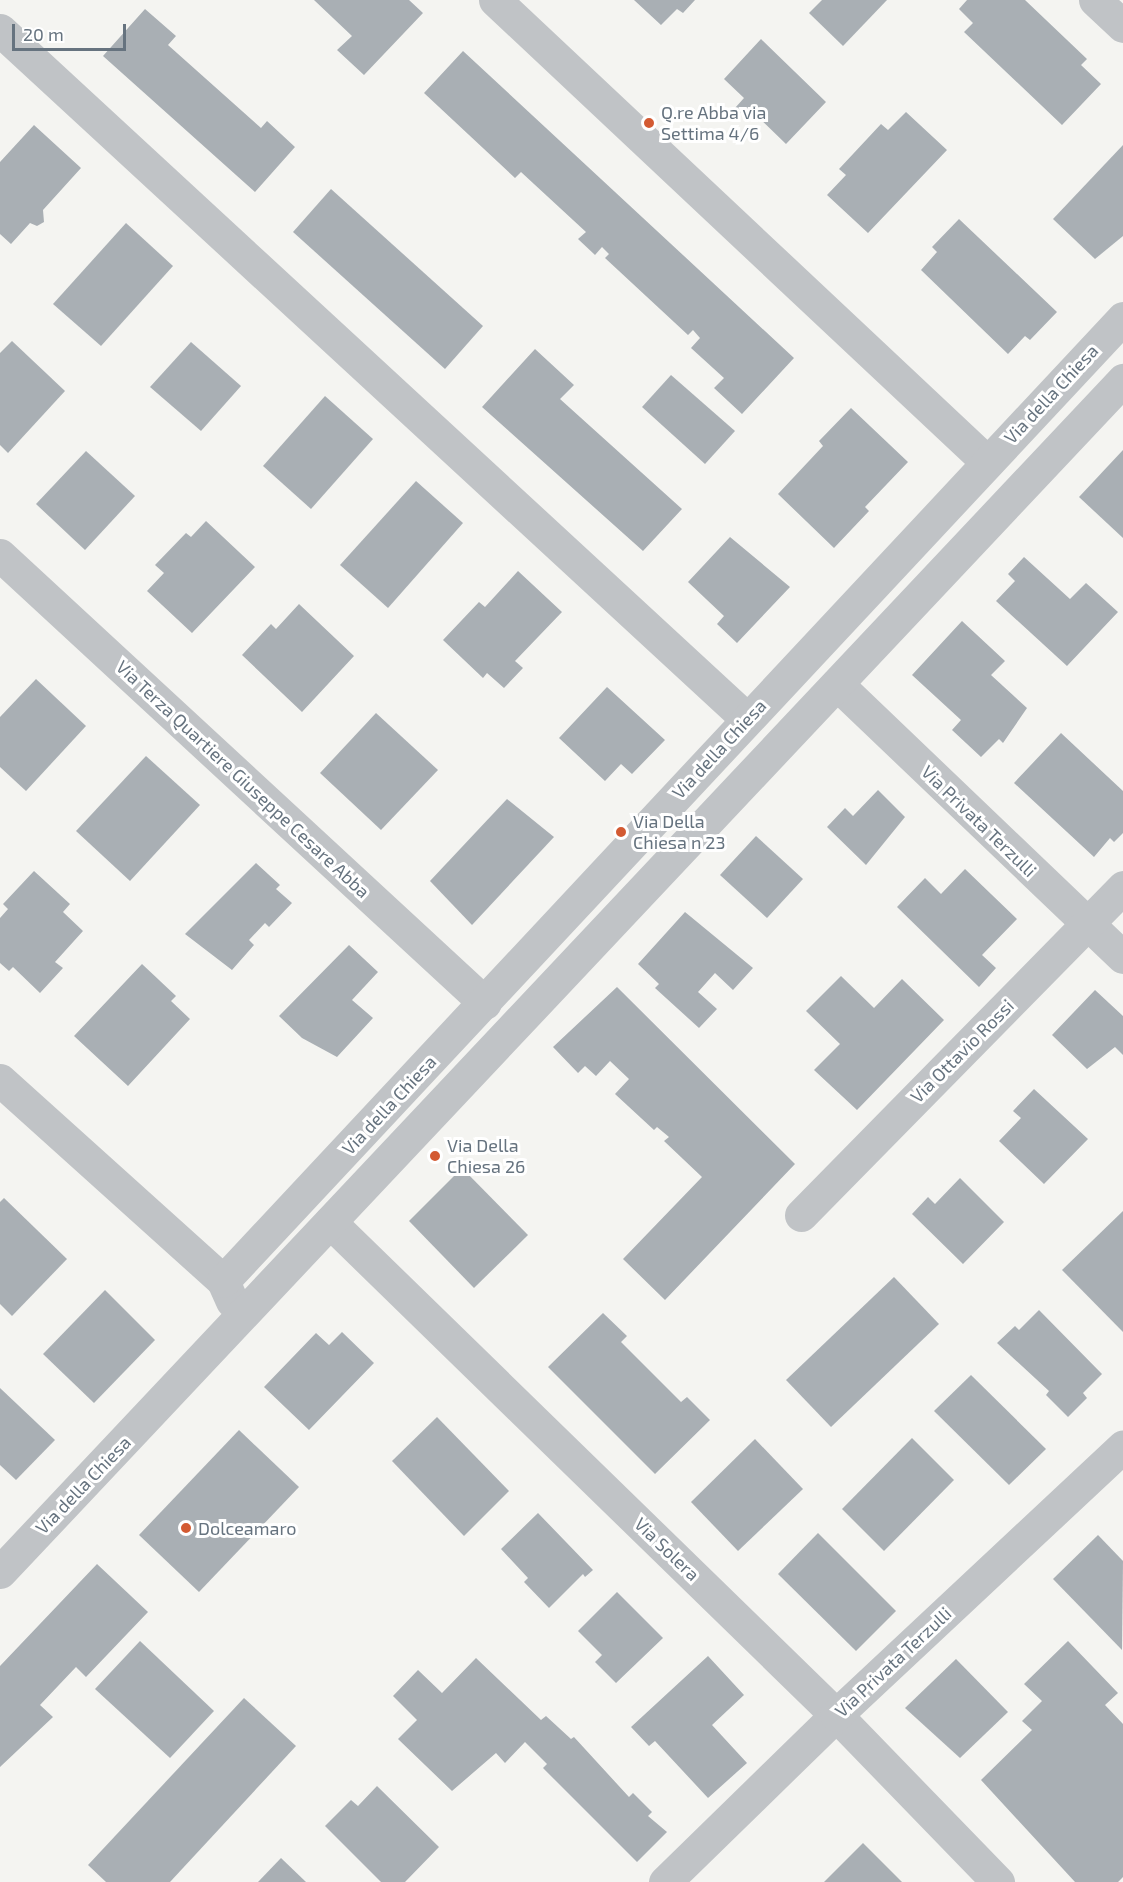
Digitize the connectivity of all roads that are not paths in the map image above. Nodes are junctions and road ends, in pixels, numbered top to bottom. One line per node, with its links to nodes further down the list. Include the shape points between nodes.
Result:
1 (495, 0): 7 (street)
2 (1095, 0): 3 (street)
3 (1123, 26)
4 (0, 30): 10 (street)
5 (1123, 318): 7 (street, Via della Chiesa)
6 (1123, 380): 9 (street, Via della Chiesa)
7 (987, 462): 10 (street, Via della Chiesa)
8 (0, 555): 14 (street, Via Terza Quartiere Giuseppe Cesare Abba)
9 (837, 684): 12 (street, Via Privata Terzulli); 17 (street, Via della Chiesa)
10 (747, 719): 14 (street, Via della Chiesa)
11 (1123, 887): 12 (street, Via Ottavio Rossi)
12 (1087, 925): 13 (street, Via Privata Terzulli); 16 (street, Via Ottavio Rossi)
13 (1123, 957)
14 (485, 1003): 18 (street, Via della Chiesa)
15 (4, 1097): 18 (street)
16 (801, 1215)
17 (330, 1222): 19 (street, Via della Chiesa); 22 (street, Via Solera)
18 (223, 1281): 19 (street)
19 (240, 1320): 21 (street, Via della Chiesa)
20 (1123, 1446): 22 (street, Via Privata Terzulli)
21 (0, 1572)
22 (837, 1715): 23 (street, Via Privata Terzulli); 24 (street, Via Solera)
23 (666, 1882)
24 (998, 1882)

